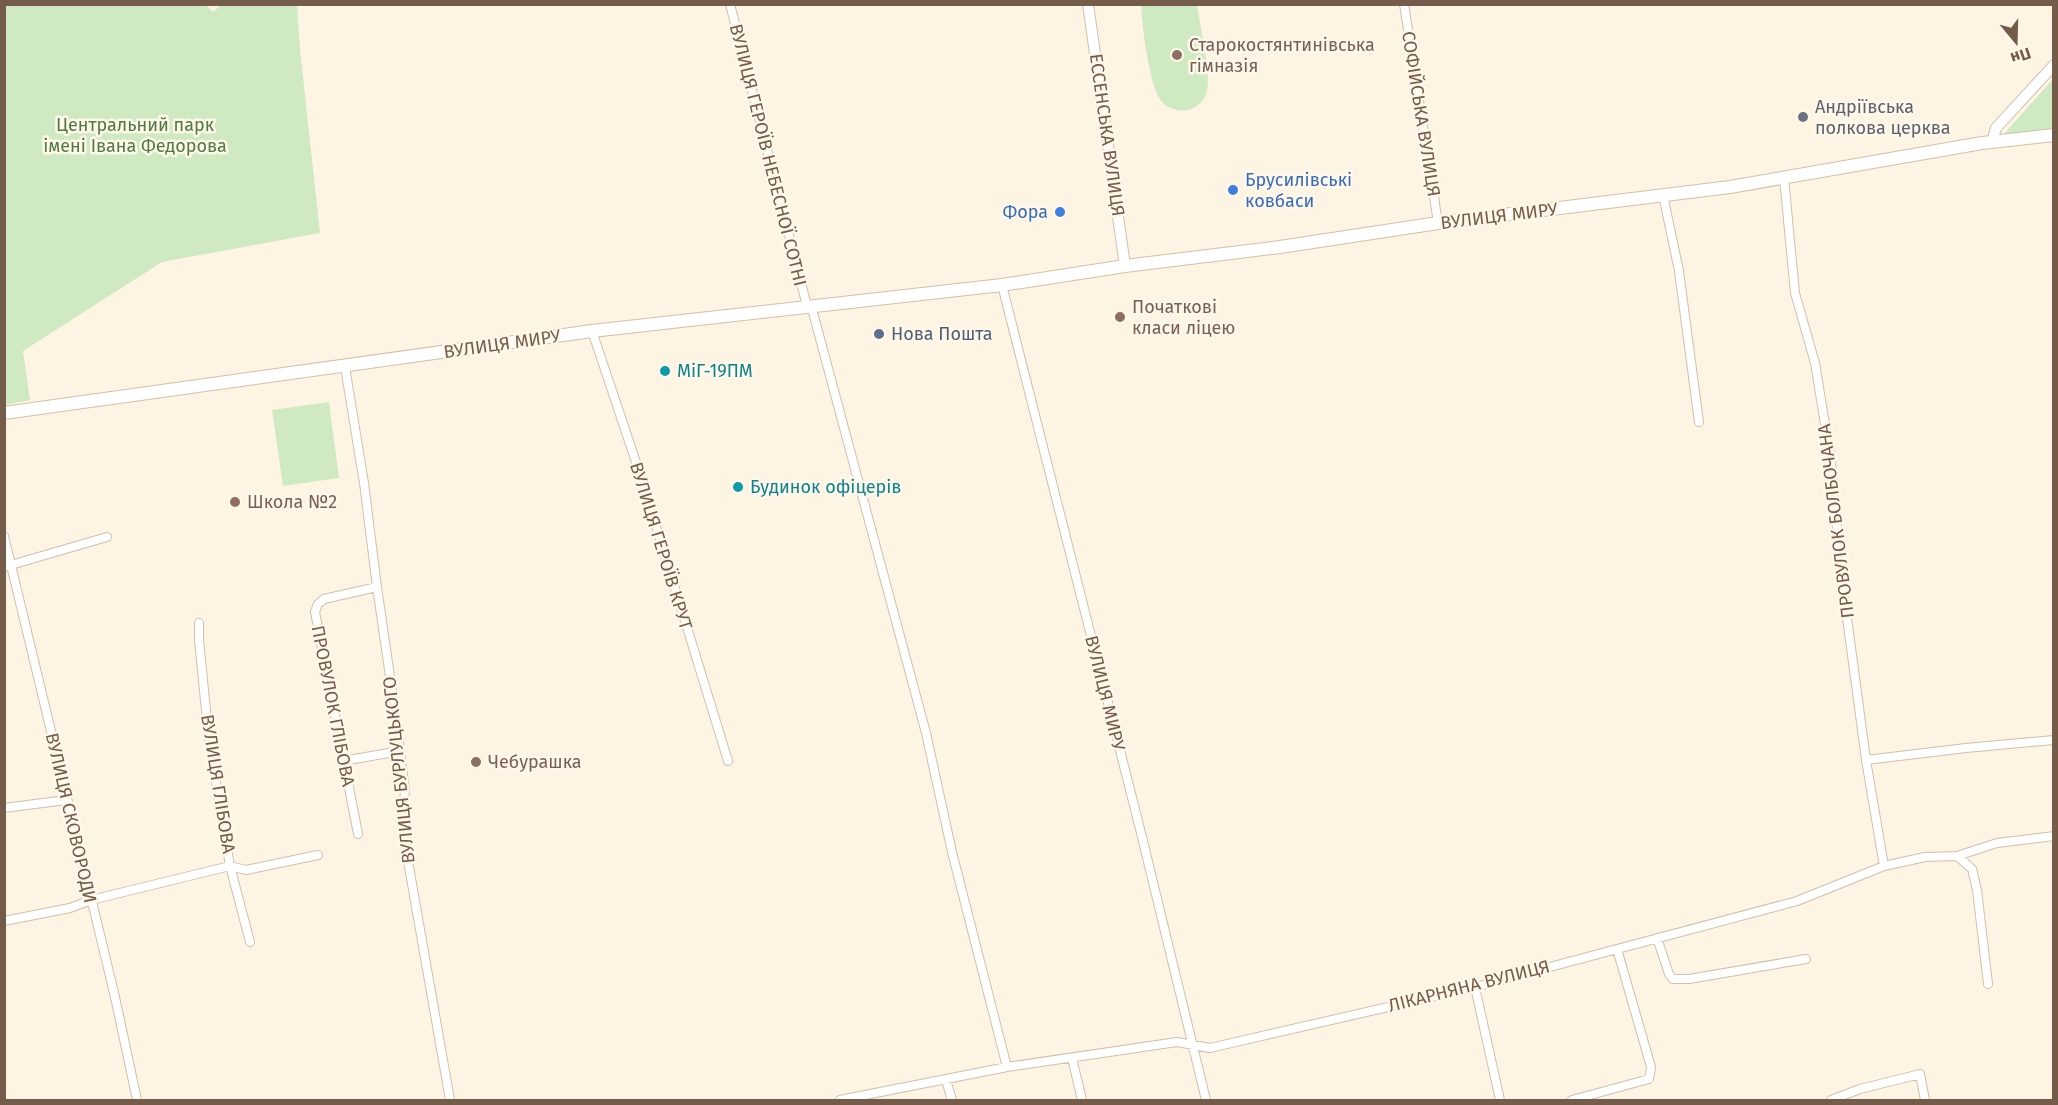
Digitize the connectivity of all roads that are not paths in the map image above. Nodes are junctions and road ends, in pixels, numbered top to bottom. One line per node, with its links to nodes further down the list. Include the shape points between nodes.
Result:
1 (730, 4): 12 (street, ВУЛИЦЯ ГЕРОЇВ НЕБЕСНОЇ СОТНІ)
2 (1088, 4): 10 (street, ЕССЕНСЬКА ВУЛИЦЯ)
3 (1404, 4): 9 (street, СОФІЙСЬКА ВУЛИЦЯ)
4 (2054, 65): 6 (street, via 1996,129)
5 (2054, 135): 6 (main road, ВУЛИЦЯ МИРУ)
6 (1995, 142): 7 (main road, ВУЛИЦЯ МИРУ)
7 (1784, 178): 8 (main road, ВУЛИЦЯ МИРУ); 24 (street, ПРОВУЛОК БОЛБОЧАНА, via 1795,293 1815,363 1831,460 1841,573)
8 (1663, 195): 9 (main road, ВУЛИЦЯ МИРУ); 16 (street, via 1679,271)
9 (1438, 223): 10 (main road, ВУЛИЦЯ МИРУ)
10 (1125, 266): 11 (main road, ВУЛИЦЯ МИРУ)
11 (1002, 285): 12 (main road, ВУЛИЦЯ МИРУ); 43 (street, ВУЛИЦЯ МИРУ)
12 (809, 306): 13 (main road, ВУЛИЦЯ МИРУ); 45 (street, ВУЛИЦЯ ГЕРОЇВ НЕБЕСНОЇ СОТНІ, via 926,733)
13 (592, 331): 14 (main road, ВУЛИЦЯ МИРУ); 26 (street, ВУЛИЦЯ ГЕРОЇВ КРУТ)
14 (345, 367): 15 (main road, ВУЛИЦЯ МИРУ); 20 (street, ВУЛИЦЯ БУРЛУЦЬКОГО)
15 (4, 412)
16 (1699, 422)
17 (4, 536): 19 (street, ВУЛИЦЯ СКОВОРОДИ)
18 (107, 537): 19 (street)
19 (8, 565): 27 (street, ВУЛИЦЯ СКОВОРОДИ)
20 (377, 587): 23 (street, ВУЛИЦЯ БУРЛУЦЬКОГО); 25 (street, ПРОВУЛОК ГЛІБОВА, via 324,599 315,612)
21 (200, 623): 33 (street, ВУЛИЦЯ ГЛІБОВА, via 209,741)
22 (2054, 740): 24 (street)
23 (400, 751): 25 (street); 48 (street, ВУЛИЦЯ БУРЛУЦЬКОГО, via 405,844)
24 (1866, 760): 34 (street, ПРОВУЛОК БОЛБОЧАНА)
25 (343, 761): 29 (street, ПРОВУЛОК ГЛІБОВА)
26 (728, 761)
27 (66, 800): 28 (street); 35 (street, ВУЛИЦЯ СКОВОРОДИ)
28 (4, 808)
29 (358, 834)
30 (2054, 836): 32 (street, ЛІКАРНЯНА ВУЛИЦЯ, via 1997,843)
31 (318, 855): 33 (street, via 246,870)
32 (1957, 856): 34 (street, ЛІКАРНЯНА ВУЛИЦЯ, via 1925,857); 41 (street, via 1972,869 1975,880)
33 (230, 866): 35 (street); 38 (street, ВУЛИЦЯ ГЛІБОВА)
34 (1884, 866): 37 (street, ЛІКАРНЯНА ВУЛИЦЯ, via 1797,901)
35 (91, 900): 36 (street); 47 (street, ВУЛИЦЯ СКОВОРОДИ)
36 (4, 921)
37 (1657, 938): 39 (street, ЛІКАРНЯНА ВУЛИЦЯ); 40 (street, via 1673,979)
38 (250, 942)
39 (1617, 949): 42 (street, ЛІКАРНЯНА ВУЛИЦЯ); 54 (street, via 1651,1067 1649,1079)
40 (1806, 959)
41 (1988, 984)
42 (1475, 987): 43 (street, ЛІКАРНЯНА ВУЛИЦЯ, via 1210,1048); 53 (street)
43 (1194, 1045): 44 (street, ЛІКАРНЯНА ВУЛИЦЯ, via 1177,1042); 52 (street, ВУЛИЦЯ МИРУ)
44 (1072, 1058): 45 (street, ЛІКАРНЯНА ВУЛИЦЯ); 51 (street)
45 (1007, 1067): 46 (street, ЛІКАРНЯНА ВУЛИЦЯ)
46 (946, 1080): 49 (street, ЛІКАРНЯНА ВУЛИЦЯ); 50 (street)
47 (137, 1101)
48 (450, 1101)
49 (840, 1101)
50 (952, 1101)
51 (1082, 1101)
52 (1206, 1101)
53 (1500, 1101)
54 (1572, 1101)
55 (1831, 1101): 56 (street, via 1860,1089 1920,1074)
56 (1925, 1101)

